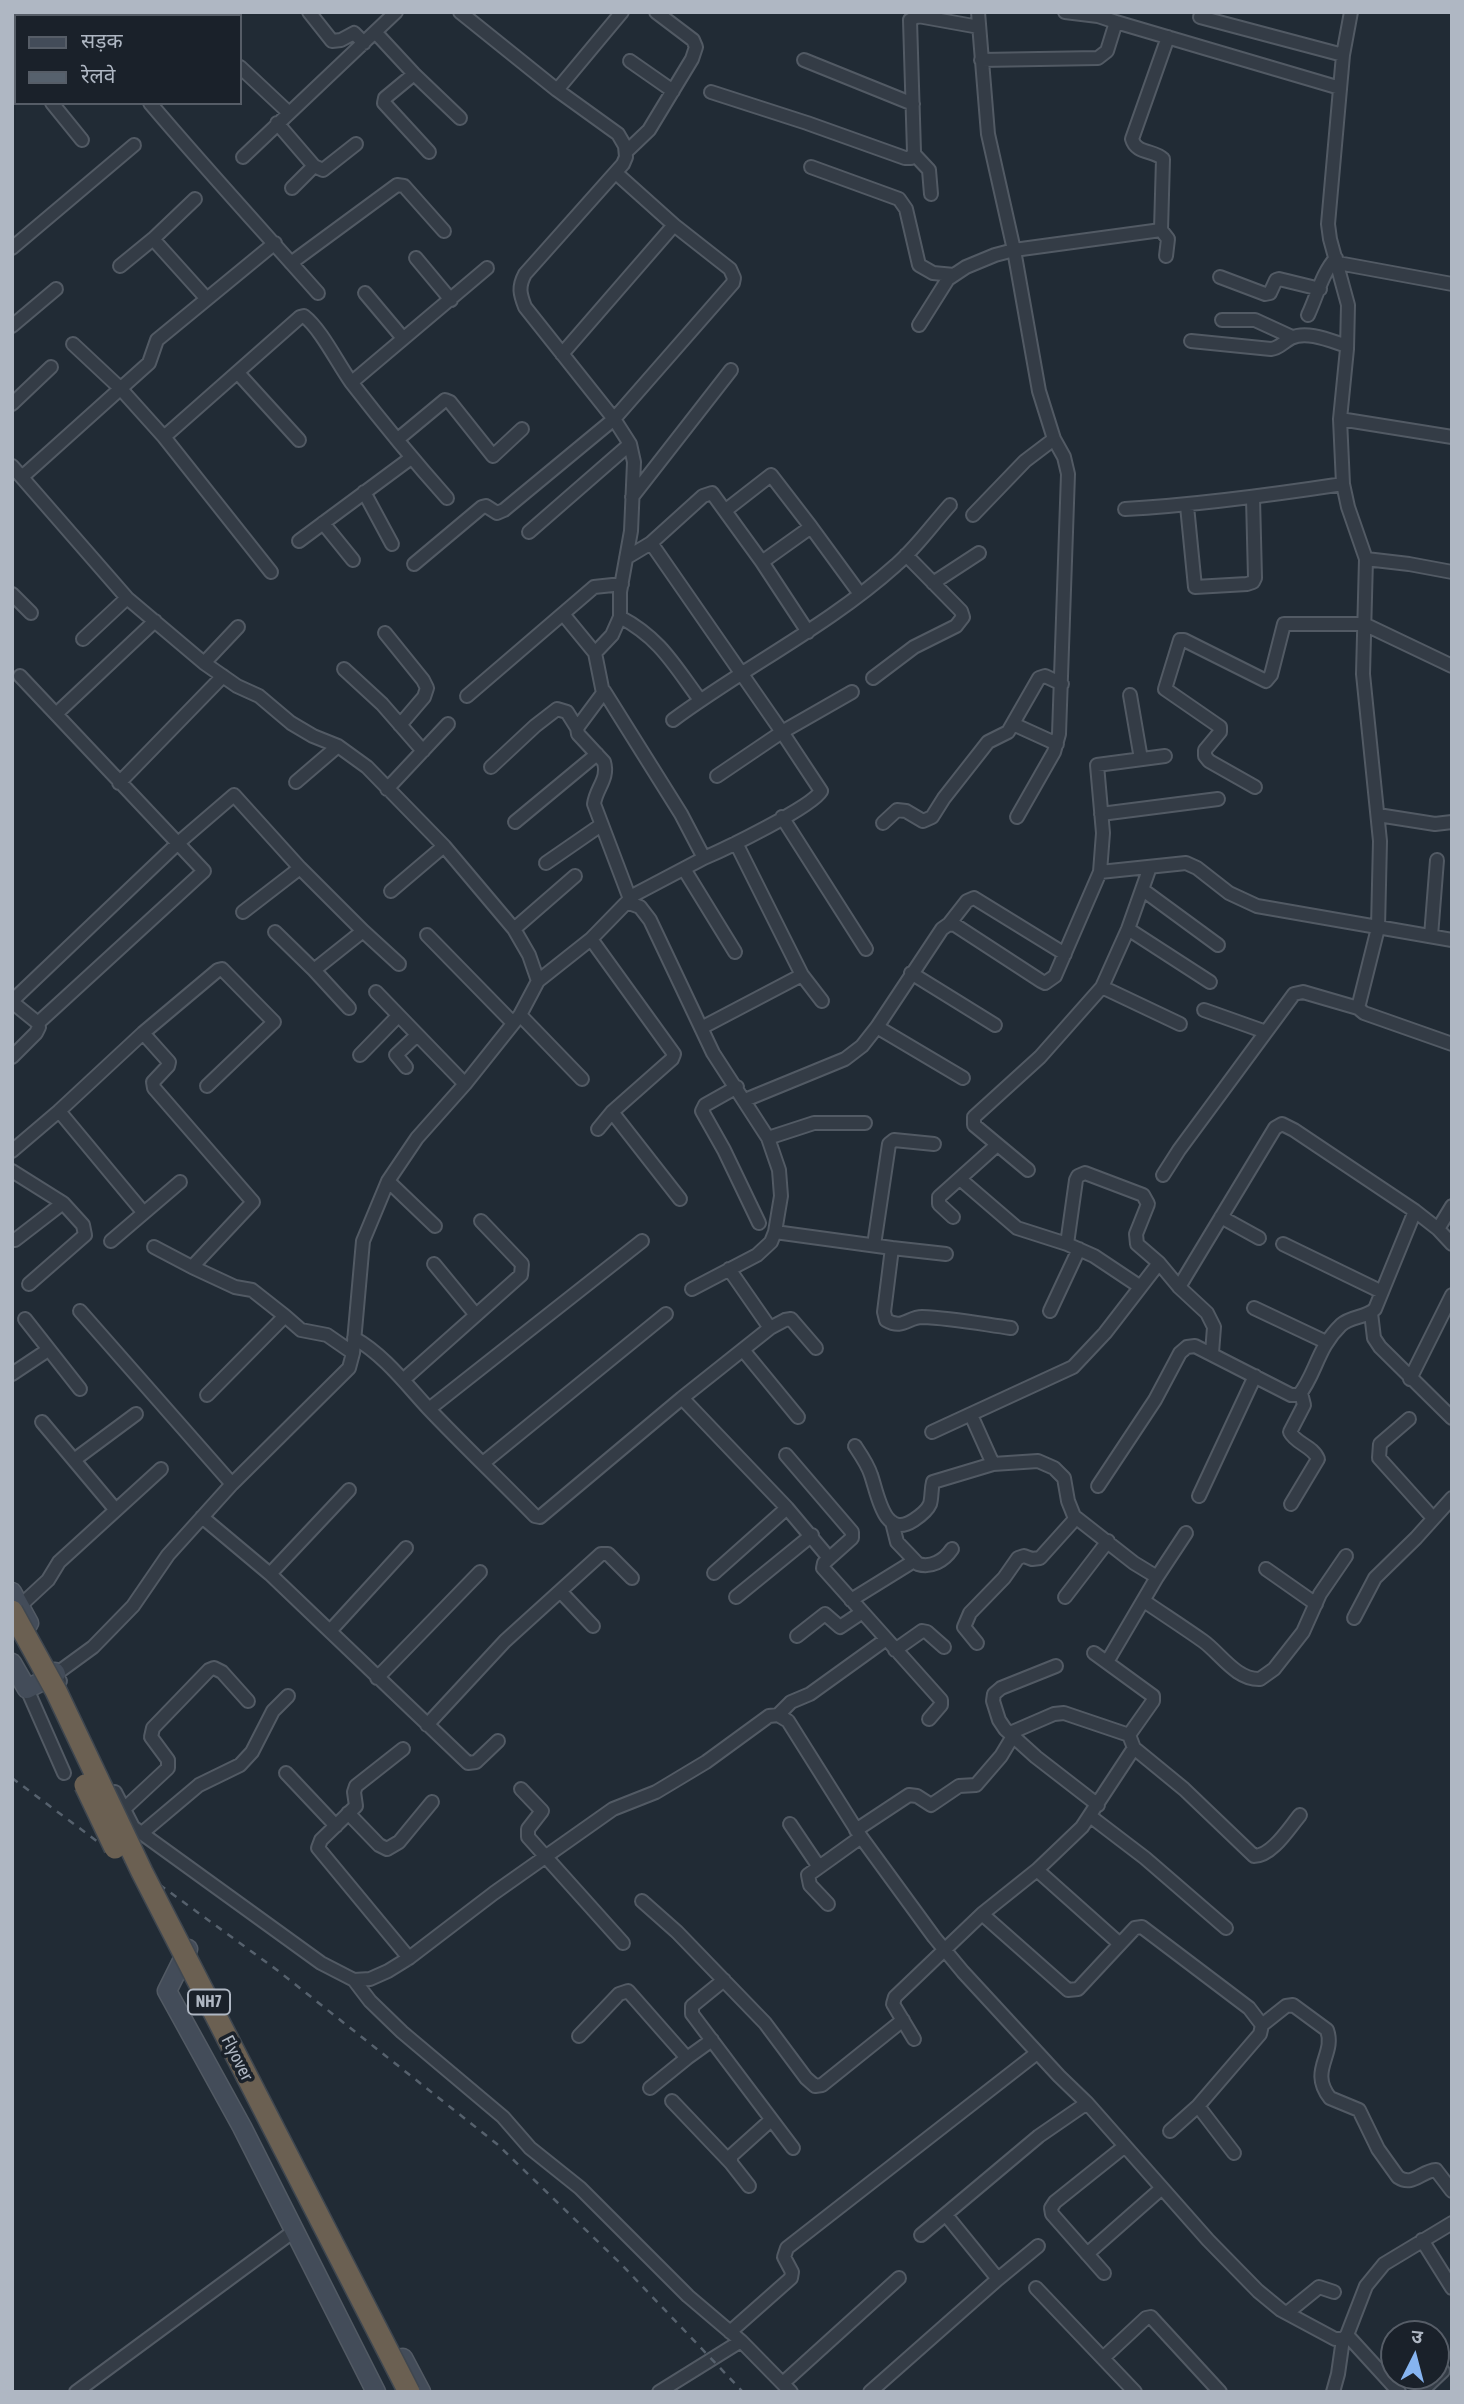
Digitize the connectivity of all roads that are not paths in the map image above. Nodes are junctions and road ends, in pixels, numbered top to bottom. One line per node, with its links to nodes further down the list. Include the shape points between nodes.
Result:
1 (309, 12): 14 (street, via 332,41 354,33)
2 (396, 12): 12 (street)
3 (460, 12): 22 (street)
4 (622, 12): 22 (street)
5 (656, 12): 23 (street, via 695,43 692,59)
6 (978, 12): 11 (street)
7 (1065, 12): 10 (street)
8 (1351, 12): 15 (street)
9 (1199, 17): 15 (street)
10 (1116, 22): 13 (street); 17 (street, via 1107,51 1098,58)
11 (979, 27): 17 (street); 25 (street, via 918,16 910,20)
12 (376, 33): 14 (street); 20 (street)
13 (1168, 37): 21 (street); 45 (street, via 1132,139 1138,149 1163,159)
14 (364, 43): 28 (street)
15 (1343, 55): 21 (street)
16 (804, 60): 25 (street)
17 (981, 60): 50 (street, via 988,134)
18 (630, 61): 23 (street)
19 (242, 69): 28 (street)
20 (414, 74): 29 (street); 34 (street, via 384,103)
21 (1340, 88): 53 (street, via 1328,224)
22 (556, 90): 35 (street, via 618,134)
23 (673, 91): 35 (street, via 649,130)
24 (711, 92): 36 (street, via 905,158)
25 (913, 104): 36 (street)
26 (54, 105): 31 (street)
27 (152, 105): 48 (street)
28 (288, 112): 30 (street)
29 (460, 118)
30 (277, 123): 37 (street); 38 (street)
31 (82, 140)
32 (356, 144): 38 (street, via 323,170)
33 (134, 145): 49 (street)
34 (429, 152)
35 (626, 152): 40 (street)
36 (914, 154): 42 (street, via 929,170)
37 (243, 156)
38 (314, 166): 41 (street)
39 (811, 167): 57 (street, via 899,199 906,209 919,265 933,273)
40 (616, 173): 44 (street); 75 (street, via 520,282 519,296 525,307)
41 (292, 188)
42 (931, 194)
43 (195, 199): 47 (street)
44 (674, 225): 75 (street); 82 (street, via 730,270 733,283)
45 (1161, 230): 50 (street); 51 (street, via 1167,239)
46 (444, 231): 54 (street, via 404,186 397,185)
47 (153, 239): 55 (street); 64 (street)
48 (275, 243): 54 (street); 64 (street)
49 (12, 248)
50 (1014, 250): 57 (street); 88 (street, via 1039,391)
51 (1166, 256)
52 (416, 258): 65 (street)
53 (1337, 260): 59 (street); 61 (street, via 1326,270); 74 (street, via 1348,305)
54 (291, 263): 62 (street)
55 (120, 267)
56 (487, 268): 65 (street)
57 (954, 275): 68 (street)
58 (1220, 277): 61 (street, via 1265,294 1279,279)
59 (1452, 284)
60 (56, 289): 69 (street)
61 (1320, 289): 66 (street)
62 (318, 293)
63 (365, 293): 70 (street)
64 (207, 299): 80 (street, via 157,340 149,363)
65 (451, 300): 70 (street)
66 (1308, 316)
67 (1222, 320): 71 (street, via 1255,320)
68 (919, 325)
69 (12, 326)
70 (402, 337): 79 (street)
71 (1292, 337): 72 (street, via 1271,349); 74 (street, via 1316,336)
72 (1191, 341)
73 (73, 344): 80 (street)
74 (1347, 346): 83 (street)
75 (562, 354): 82 (street)
76 (51, 367): 81 (street)
77 (731, 370): 96 (street)
78 (238, 373): 79 (street, via 302,316 309,319); 85 (street); 89 (street)
79 (352, 382): 87 (street)
80 (120, 388): 85 (street); 93 (street)
81 (12, 404)
82 (614, 419): 90 (street); 116 (street, via 504,510 497,513 482,507)
83 (1340, 419): 86 (street); 94 (street)
84 (522, 429): 87 (street, via 493,456 446,400)
85 (164, 437): 117 (street)
86 (1452, 438)
87 (398, 439): 91 (street)
88 (1054, 439): 103 (street, via 1025,461); 141 (street, via 1068,474)
89 (299, 440)
90 (630, 444): 96 (street); 106 (street)
91 (411, 458): 95 (street); 97 (street)
92 (12, 466): 93 (street)
93 (22, 477): 123 (street)
94 (1343, 484): 98 (street); 113 (street)
95 (365, 492): 104 (street); 109 (street)
96 (632, 497): 112 (street)
97 (447, 498)
98 (1253, 498): 100 (street); 100 (street, via 1255,578 1247,584 1195,587)
99 (950, 505): 111 (street)
100 (1187, 506): 101 (street)
101 (1125, 509)
102 (726, 510): 105 (street, via 771,475); 108 (street, via 714,495 706,494); 115 (street)
103 (973, 515)
104 (323, 523): 107 (street); 114 (street)
105 (811, 527): 115 (street); 122 (street)
106 (529, 532)
107 (299, 541)
108 (651, 543): 112 (street); 137 (street)
109 (392, 544)
110 (979, 553): 119 (street)
111 (906, 555): 119 (street); 122 (street)
112 (626, 558): 120 (street)
113 (1366, 559): 118 (street); 128 (street)
114 (353, 560)
115 (762, 562): 130 (street)
116 (414, 564)
117 (271, 572)
118 (1452, 572)
119 (933, 583): 140 (street, via 961,611 962,620 914,647)
120 (622, 584): 125 (street, via 594,587); 126 (street)
121 (12, 594): 124 (street)
122 (860, 594): 130 (street)
123 (127, 598): 127 (street); 132 (street)
124 (31, 613)
125 (563, 614): 133 (street); 145 (street)
126 (620, 617): 133 (street, via 612,635); 146 (street, via 658,643)
127 (155, 621): 134 (street); 147 (street)
128 (1364, 624): 135 (street); 164 (street, via 1284,624 1266,681 1184,640 1178,642 1165,689 1220,727 1205,750 1209,761); 168 (street, via 1363,674)
129 (238, 627): 134 (street)
130 (808, 632): 137 (street)
131 (385, 634): 151 (street, via 427,688)
132 (83, 639)
133 (595, 653): 142 (street)
134 (204, 663): 139 (street)
135 (1452, 666)
136 (344, 669): 151 (street)
137 (741, 673): 146 (street); 153 (street)
138 (20, 676): 147 (street)
139 (223, 677): 155 (street, via 258,696 291,723); 163 (street)
140 (873, 678)
141 (1062, 684): 150 (street, via 1039,678); 154 (street)
142 (604, 691): 152 (street); 178 (street)
143 (852, 692): 153 (street)
144 (1130, 695): 159 (street)
145 (467, 696)
146 (700, 700): 148 (street)
147 (55, 714): 163 (street)
148 (673, 720)
149 (449, 724): 156 (street)
150 (1013, 724): 154 (street); 173 (street, via 1004,735 988,742 929,820 897,810)
151 (400, 725): 156 (street)
152 (577, 728): 157 (street); 160 (street, via 567,712 557,709)
153 (782, 732): 161 (street); 169 (street, via 821,791)
154 (1057, 744): 170 (street)
155 (338, 746): 162 (street); 165 (street)
156 (423, 751): 165 (street)
157 (597, 754): 171 (street); 174 (street, via 606,768 594,804)
158 (1165, 755): 159 (street)
159 (1141, 759): 167 (street, via 1097,765)
160 (491, 766)
161 (717, 776)
162 (296, 782)
163 (119, 783): 176 (street)
164 (1255, 787)
165 (387, 789): 177 (street)
166 (1218, 799): 167 (street)
167 (1101, 814): 184 (street)
168 (1378, 815): 172 (street, via 1435,824); 191 (street)
169 (782, 817): 175 (street); 201 (street)
170 (1017, 817)
171 (515, 822)
172 (1452, 822)
173 (884, 823)
174 (601, 825): 180 (street); 188 (street)
175 (736, 843): 178 (street); 207 (street)
176 (177, 844): 181 (street, via 234,794); 212 (street); 219 (street, via 203,874)
177 (444, 846): 187 (street); 192 (street)
178 (704, 858): 183 (street)
179 (1437, 860): 197 (street)
180 (546, 863)
181 (300, 867): 189 (street); 194 (street)
182 (1150, 867): 184 (street); 186 (street); 191 (street, via 1186,863 1257,906)
183 (684, 869): 188 (street); 202 (street)
184 (1100, 872): 203 (street)
185 (575, 876): 192 (street)
186 (1143, 890): 193 (street); 200 (street)
187 (391, 891)
188 (629, 900): 198 (street); 222 (street, via 650,920)
189 (243, 912)
190 (949, 924): 203 (street, via 974,898); 203 (street, via 1045,983 1055,976); 206 (street)
191 (1378, 928): 197 (street); 215 (street)
192 (514, 929): 208 (street)
193 (1128, 929): 209 (street); 210 (street)
194 (363, 930): 204 (street); 205 (street)
195 (275, 932): 205 (street)
196 (428, 935): 218 (street)
197 (1431, 936): 199 (street)
198 (591, 939): 208 (street); 238 (street, via 674,1053)
199 (1452, 940)
200 (1218, 945)
201 (866, 949)
202 (735, 952)
203 (1065, 954)
204 (399, 964)
205 (314, 971): 214 (street)
206 (911, 973): 221 (street); 223 (street)
207 (802, 975): 213 (street); 222 (street)
208 (538, 981): 218 (street)
209 (1210, 982)
210 (1102, 987): 220 (street); 243 (street, via 1040,1057 974,1117 974,1125)
211 (376, 992): 217 (street)
212 (12, 1001): 219 (street)
213 (822, 1001)
214 (349, 1008)
215 (1358, 1008): 224 (street, via 1300,992 1292,996); 227 (street)
216 (1204, 1010): 224 (street)
217 (398, 1016): 226 (street); 228 (street)
218 (517, 1019): 232 (street); 233 (street)
219 (38, 1023): 229 (street, via 36,1033)
220 (1180, 1024)
221 (995, 1025)
222 (703, 1027): 235 (street, via 713,1053)
223 (877, 1027): 231 (street); 236 (street, via 845,1059)
224 (1266, 1032): 247 (street)
225 (143, 1033): 234 (street, via 218,970 224,970 274,1022); 237 (street); 277 (street, via 169,1062 153,1082 154,1088 253,1200)
226 (417, 1035): 230 (street, via 396,1055); 233 (street)
227 (1452, 1044)
228 (360, 1055)
229 (12, 1057)
230 (406, 1066)
231 (963, 1078)
232 (582, 1079)
233 (465, 1084): 249 (street, via 417,1138)
234 (207, 1086)
235 (737, 1087): 236 (street); 259 (street, via 702,1111)
236 (745, 1100): 241 (street)
237 (59, 1111): 244 (street); 255 (street)
238 (612, 1112): 240 (street); 251 (street)
239 (865, 1123): 241 (street, via 814,1123)
240 (598, 1129)
241 (768, 1138): 262 (street, via 779,1170 781,1196)
242 (934, 1144): 270 (street, via 894,1140 889,1144)
243 (997, 1144): 245 (street); 248 (street)
244 (12, 1151)
245 (1028, 1170)
246 (12, 1171): 252 (street)
247 (1163, 1175)
248 (960, 1179): 256 (street, via 938,1199); 267 (street, via 1017,1228)
249 (388, 1181): 260 (street); 295 (street, via 363,1241)
250 (180, 1182): 255 (street)
251 (680, 1199)
252 (63, 1203): 264 (street); 279 (street, via 83,1225 85,1235)
253 (1452, 1206): 261 (street)
254 (1415, 1211): 257 (street, via 1282,1124 1275,1128); 261 (street); 283 (street)
255 (143, 1212): 265 (street)
256 (953, 1217)
257 (1221, 1217): 263 (street); 281 (street)
258 (481, 1221): 290 (street, via 522,1264 523,1272)
259 (759, 1223)
260 (435, 1226)
261 (1438, 1229): 269 (street)
262 (775, 1232): 270 (street); 278 (street, via 766,1248)
263 (1259, 1238)
264 (15, 1240)
265 (111, 1241)
266 (642, 1241): 310 (street)
267 (1067, 1244): 273 (street); 275 (street, via 1076,1180 1085,1173 1145,1197 1147,1208 1135,1241)
268 (1283, 1244): 283 (street)
269 (1452, 1244)
270 (874, 1245): 272 (street)
271 (154, 1247): 277 (street)
272 (891, 1248): 274 (street); 294 (street, via 886,1320 906,1324 920,1317)
273 (1079, 1250): 280 (street); 287 (street)
274 (946, 1254)
275 (1159, 1263): 280 (street); 281 (street)
276 (434, 1264): 290 (street)
277 (192, 1267): 291 (street, via 252,1290)
278 (729, 1269): 282 (street); 293 (street)
279 (29, 1284)
280 (1139, 1286): 312 (street, via 1073,1367)
281 (1179, 1287): 301 (street, via 1212,1320)
282 (692, 1289)
283 (1382, 1292): 288 (street)
284 (1452, 1295): 304 (street)
285 (1254, 1308): 296 (street)
286 (80, 1311): 324 (street)
287 (1050, 1311)
288 (1371, 1313): 296 (street, via 1347,1320); 304 (street, via 1376,1342)
289 (666, 1314): 321 (street)
290 (475, 1315): 305 (street)
291 (285, 1316): 300 (street, via 301,1329 327,1335); 308 (street)
292 (25, 1319): 298 (street)
293 (770, 1328): 297 (street, via 791,1319); 299 (street)
294 (1011, 1328)
295 (354, 1338): 300 (street); 305 (street)
296 (1326, 1342): 307 (street)
297 (816, 1348)
298 (48, 1350): 302 (street); 306 (street)
299 (743, 1350): 309 (street); 313 (street)
300 (354, 1353): 324 (street, via 349,1368)
301 (1212, 1353): 303 (street); 325 (street, via 1195,1346 1183,1350)
302 (12, 1374)
303 (1255, 1376): 307 (street, via 1291,1395); 327 (street)
304 (1410, 1379): 314 (street)
305 (403, 1380): 310 (street)
306 (80, 1388)
307 (1301, 1393): 329 (street, via 1304,1405 1290,1432 1318,1459)
308 (207, 1395)
309 (682, 1398): 321 (street, via 540,1517); 330 (street)
310 (429, 1409): 321 (street)
311 (135, 1414): 320 (street)
312 (971, 1415): 317 (street); 322 (street)
313 (798, 1417)
314 (1452, 1418)
315 (1409, 1419): 334 (street, via 1380,1444 1379,1458)
316 (42, 1422): 320 (street)
317 (932, 1433)
318 (855, 1446): 335 (street)
319 (786, 1455): 342 (street, via 853,1534)
320 (74, 1460): 331 (street)
321 (484, 1463)
322 (993, 1464): 333 (street, via 1048,1464 1064,1478); 335 (street, via 938,1480 921,1515 902,1527)
323 (161, 1469): 331 (street)
324 (232, 1484): 332 (street)
325 (1098, 1486)
326 (349, 1490): 347 (street)
327 (1199, 1496)
328 (1452, 1498): 334 (street)
329 (1291, 1504)
330 (787, 1508): 337 (street); 346 (street)
331 (115, 1510): 355 (street, via 59,1562 48,1580)
332 (202, 1517): 347 (street); 371 (street, via 168,1555 133,1606 93,1647)
333 (1076, 1518): 338 (street); 364 (street, via 1040,1558 1018,1558 970,1613 964,1627)
334 (1433, 1518): 358 (street, via 1375,1578)
335 (892, 1522): 343 (street, via 897,1542)
336 (1186, 1533): 348 (street)
337 (811, 1535): 342 (street); 351 (street)
338 (1108, 1541): 348 (street); 352 (street)
339 (406, 1548): 360 (street)
340 (952, 1549): 343 (street, via 931,1565)
341 (1346, 1556): 356 (street)
342 (829, 1558): 353 (street, via 823,1568)
343 (914, 1562): 353 (street)
344 (1266, 1569): 356 (street)
345 (480, 1572): 372 (street)
346 (714, 1573)
347 (270, 1574): 360 (street)
348 (1157, 1577): 354 (street)
349 (632, 1578): 350 (street, via 603,1554)
350 (560, 1591): 359 (street); 378 (street, via 505,1641)
351 (736, 1597)
352 (1065, 1597)
353 (851, 1600): 357 (street)
354 (1144, 1601): 356 (street, via 1205,1642 1231,1667 1258,1679 1274,1669 1304,1632); 368 (street)
355 (15, 1603): 371 (street); 450 (highway, Flyover / NH7, bridge, via 148,1884)
356 (1316, 1604)
357 (861, 1613): 361 (street, via 841,1627 825,1614); 363 (street)
358 (1354, 1618)
359 (593, 1626)
360 (330, 1631): 372 (street)
361 (797, 1636)
362 (12, 1638): 449 (highway, Flyover / NH7, bridge)
363 (885, 1640): 366 (street); 376 (street)
364 (977, 1643)
365 (944, 1647): 366 (street, via 922,1631)
366 (895, 1650): 377 (street, via 941,1700)
367 (1094, 1653): 368 (street)
368 (1107, 1662): 381 (street, via 1153,1696)
369 (12, 1663): 373 (street)
370 (1056, 1665): 379 (street, via 994,1694 999,1720)
371 (56, 1674): 373 (street); 387 (street)
372 (377, 1678): 378 (street)
373 (27, 1689): 383 (street)
374 (288, 1696): 393 (street, via 273,1711 240,1765 204,1782)
375 (248, 1701): 387 (street, via 222,1672 209,1670 153,1728 152,1737 168,1760 168,1768)
376 (778, 1715): 394 (street, via 788,1721); 395 (street, via 769,1716 656,1792 614,1809)
377 (929, 1719)
378 (427, 1725): 380 (street, via 471,1764)
379 (1012, 1735): 381 (street, via 1064,1713); 388 (street); 394 (street, via 976,1785 959,1786 931,1805 909,1795)
380 (498, 1741)
381 (1131, 1741): 388 (street); 390 (street, via 1254,1856 1269,1851)
382 (403, 1749): 389 (street, via 356,1786 356,1804)
383 (64, 1773)
384 (286, 1773): 392 (street)
385 (522, 1789): 395 (street, via 542,1810 527,1832)
386 (432, 1802): 389 (street, via 399,1842 387,1849)
387 (124, 1809): 393 (street, via 133,1827)
388 (1094, 1811): 397 (street); 401 (street)
389 (348, 1813): 392 (street)
390 (1300, 1815)
391 (790, 1824): 396 (street)
392 (336, 1826): 405 (street, via 321,1840 319,1851)
393 (142, 1833): 406 (street, via 321,1963)
394 (859, 1833): 396 (street); 404 (street)
395 (546, 1857): 402 (street); 405 (street)
396 (819, 1867): 399 (street, via 808,1875 808,1882)
397 (1037, 1870): 400 (street); 403 (street)
398 (642, 1900): 407 (street)
399 (828, 1904)
400 (982, 1914): 403 (street, via 1071,1992); 404 (street)
401 (1226, 1928)
402 (623, 1943)
403 (1120, 1944): 409 (street, via 1142,1927 1249,2008)
404 (944, 1949): 408 (street, via 893,1999); 413 (street)
405 (408, 1958): 406 (street, via 377,1977)
406 (354, 1980): 442 (street, via 402,2032 503,2117 530,2148 580,2188)
407 (724, 1980): 408 (street, via 765,2022 815,2086); 412 (street, via 691,2008)
408 (902, 2020): 411 (street)
409 (1262, 2025): 418 (street, via 1260,2034); 427 (street, via 1293,2005 1327,2030 1330,2039 1320,2078 1330,2098 1359,2110 1398,2177 1411,2181 1436,2170)
410 (579, 2036): 414 (street, via 619,1994 628,1991)
411 (914, 2039)
412 (712, 2040): 414 (street); 419 (street)
413 (1037, 2053): 417 (street); 442 (street, via 787,2248 784,2258 792,2278)
414 (687, 2058): 415 (street)
415 (650, 2088)
416 (672, 2101): 424 (street)
417 (1087, 2103): 421 (street); 428 (street, via 1039,2136)
418 (1198, 2106): 420 (street); 423 (street)
419 (771, 2120): 422 (street); 424 (street, via 732,2156)
420 (1170, 2132)
421 (1125, 2146): 426 (street); 434 (street, via 1051,2208)
422 (793, 2148)
423 (1234, 2153)
424 (731, 2163): 425 (street)
425 (750, 2186)
426 (1162, 2188): 434 (street); 441 (street, via 1258,2291)
427 (1452, 2191)
428 (946, 2214): 431 (street); 437 (street)
429 (1452, 2223): 432 (street)
430 (294, 2231): 447 (street); 448 (street); 451 (street, via 167,1991 188,1949)
431 (921, 2235)
432 (1422, 2240): 439 (street); 443 (street, via 1396,2256 1366,2286)
433 (1038, 2246): 437 (street)
434 (1087, 2253): 435 (street)
435 (1104, 2273)
436 (899, 2278): 446 (street)
437 (998, 2279): 453 (street)
438 (1036, 2288): 445 (street)
439 (1452, 2288)
440 (1335, 2292): 441 (street, via 1319,2287)
441 (1287, 2313): 443 (street, via 1335,2339)
442 (730, 2332): 444 (street)
443 (1345, 2337): 456 (street); 457 (street)
444 (741, 2341): 446 (street); 452 (street)
445 (1103, 2358): 454 (street); 455 (street, via 1151,2317)
446 (787, 2388)
447 (76, 2392)
448 (376, 2392)
449 (393, 2392)
450 (409, 2392)
451 (421, 2392)
452 (659, 2392)
453 (870, 2392)
454 (1135, 2392)
455 (1220, 2392)
456 (1332, 2392)
457 (1399, 2392)

